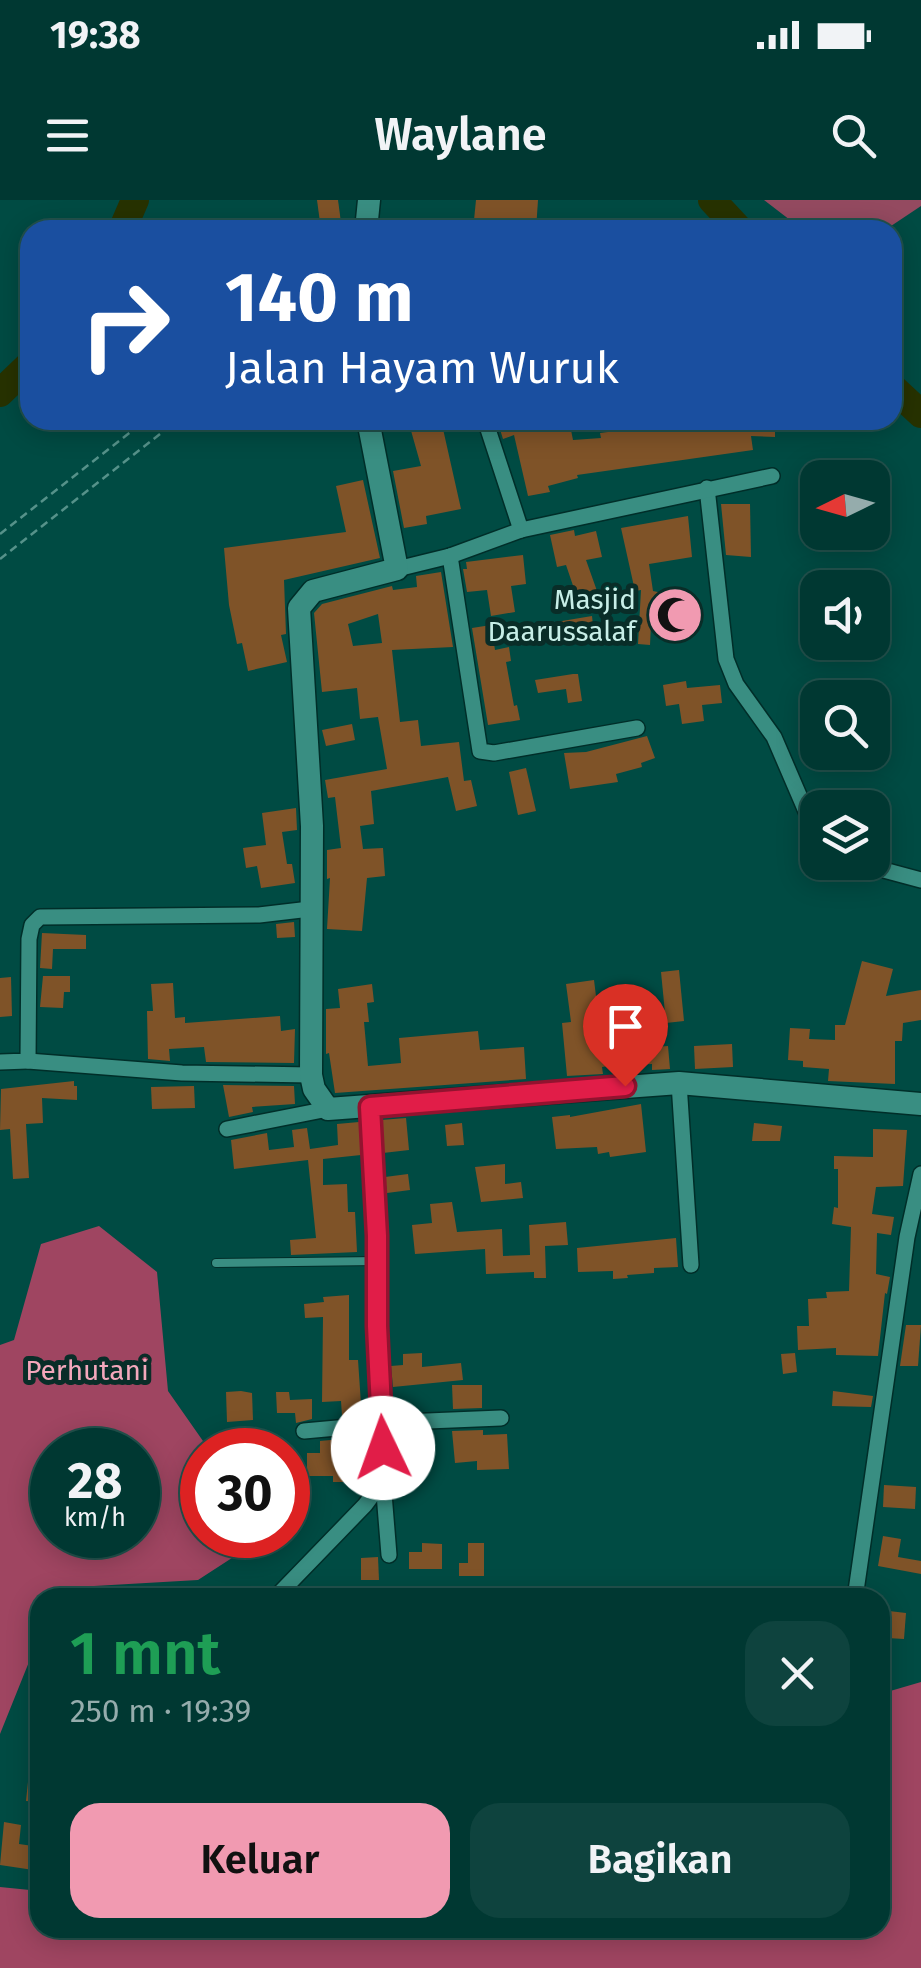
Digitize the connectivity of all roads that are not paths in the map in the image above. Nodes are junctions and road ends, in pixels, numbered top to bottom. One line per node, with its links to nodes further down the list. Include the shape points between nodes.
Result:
1 (370, 430): 7 (street)
2 (488, 430): 5 (street)
3 (772, 476): 4 (street)
4 (707, 488): 5 (street); 9 (street, via 726,659 774,737)
5 (521, 530): 6 (street)
6 (450, 556): 7 (street); 8 (street, via 480,750)
7 (397, 570): 12 (street, via 313,591 302,600)
8 (637, 728)
9 (800, 798)
10 (890, 872): 11 (street)
11 (921, 880)
12 (310, 908): 14 (street, via 259,916 40,918 29,939); 16 (street)
13 (621, 1037): 18 (lane)
14 (28, 1061): 15 (street); 16 (street)
15 (0, 1062)
16 (311, 1075): 21 (street)
17 (679, 1083): 18 (street); 19 (street); 26 (street)
18 (625, 1086): 20 (street)
19 (921, 1104)
20 (370, 1107): 21 (street); 24 (street)
21 (328, 1109): 22 (street)
22 (227, 1129)
23 (921, 1174): 33 (street)
24 (378, 1261): 25 (lane); 28 (street)
25 (216, 1262)
26 (691, 1266)
27 (501, 1418): 28 (street)
28 (384, 1424): 29 (street); 30 (street)
29 (310, 1430)
30 (383, 1482): 31 (street); 32 (street)
31 (389, 1555)
32 (285, 1588)
33 (855, 1588)

